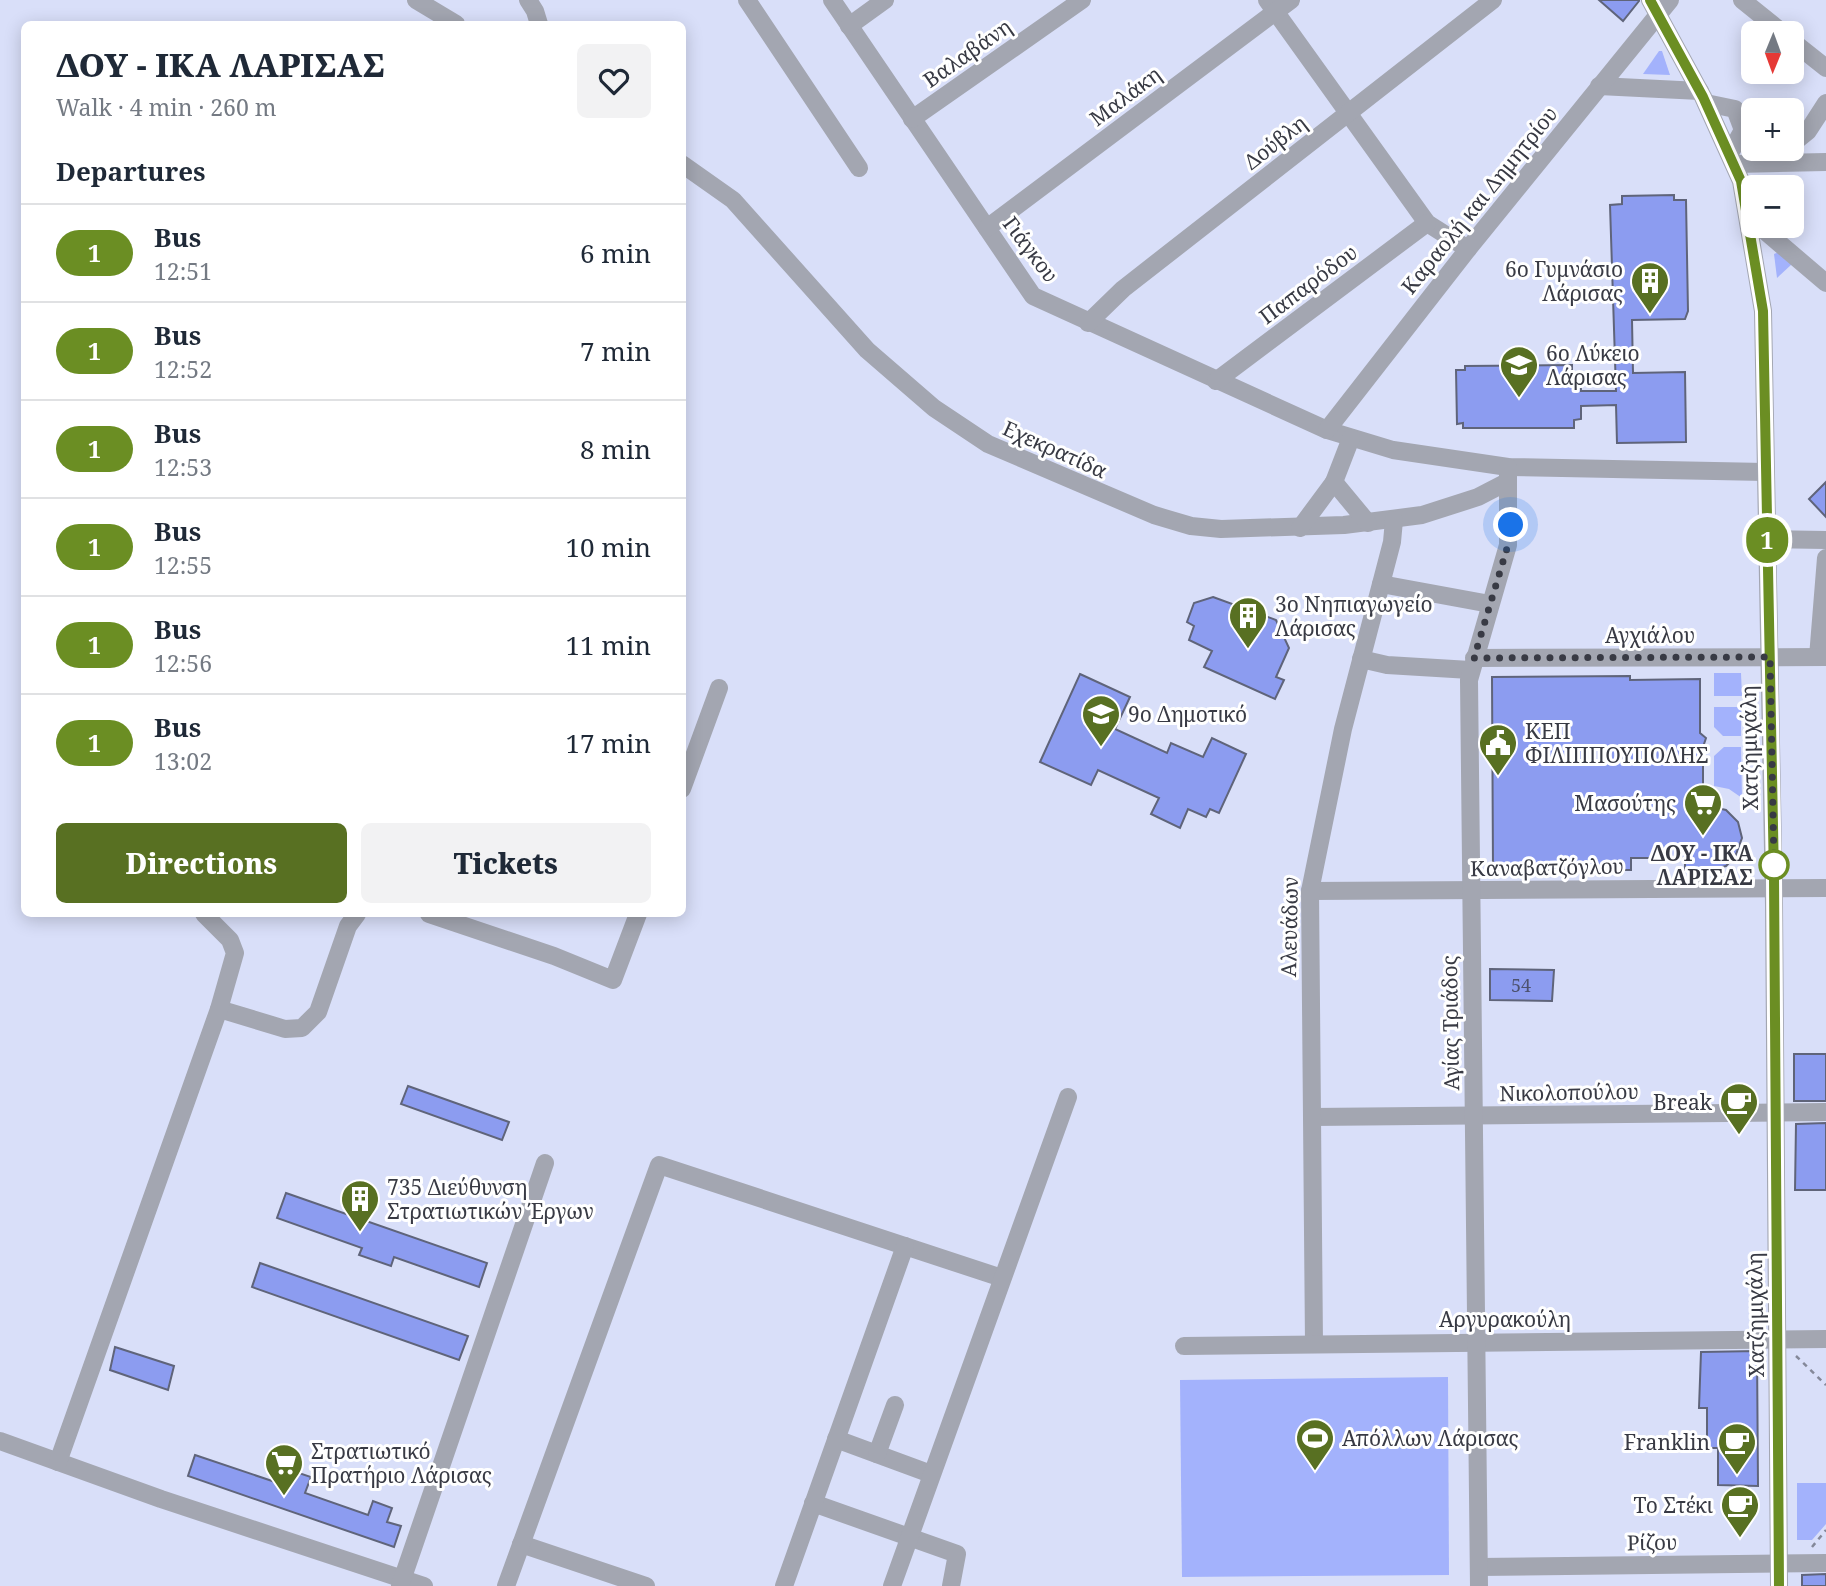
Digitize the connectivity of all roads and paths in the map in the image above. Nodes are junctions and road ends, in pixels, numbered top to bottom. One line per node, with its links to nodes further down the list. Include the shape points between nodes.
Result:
1 (416, 0): 13 (street)
2 (528, 0): 14 (street)
3 (747, 0): 30 (street)
4 (832, 0): 16 (street, Γιάγκου)
5 (885, 0): 16 (street)
6 (1082, 0): 23 (street, Βαλαβάνη)
7 (1292, 0): 11 (street, Μαλάκη)
8 (1493, 0): 22 (street, Δούβλη)
9 (1670, 0): 12 (street, Καραολή και Δημητρίου)
10 (1742, 0): 15 (street)
11 (1271, 6): 22 (street); 33 (street, Μαλάκη)
12 (1654, 8): 19 (street, Καραολή και Δημητρίου); 20 (street, Χατζημιχάλη)
13 (451, 21)
14 (538, 21)
15 (1768, 21)
16 (849, 26): 23 (street, Γιάγκου)
17 (1804, 51): 18 (street)
18 (1826, 68)
19 (1599, 86): 20 (street); 36 (street, Καραολή και Δημητρίου)
20 (1703, 97): 25 (street, Χατζημιχάλη)
21 (1826, 103): 24 (street)
22 (1348, 114): 32 (street); 38 (street, Δούβλη, via 1123,289)
23 (912, 119): 33 (street, Γιάγκου)
24 (1804, 134)
25 (1732, 158): 28 (street); 31 (street, Χατζημιχάλη)
26 (1771, 161): 28 (street)
27 (1826, 162): 28 (street)
28 (1769, 163)
29 (686, 167): 47 (street, Εχεκρατίδα, via 758,224 867,350 934,408 988,444 1110,498 1191,526)
30 (859, 168)
31 (1741, 184)
32 (1427, 223): 36 (street); 39 (street, Παπαρόδου)
33 (987, 228): 38 (street, Γιάγκου, via 1033,296)
34 (1756, 238): 42 (street, Χατζημιχάλη, via 1764,324)
35 (1773, 238): 37 (street)
36 (1468, 249): 40 (street, Καραολή και Δημητρίου)
37 (1826, 283)
38 (1087, 323): 39 (street, Γιάγκου)
39 (1216, 381): 40 (street, Γιάγκου)
40 (1327, 430): 41 (street, Γιάγκου)
41 (1351, 438): 43 (street, Γιάγκου); 44 (street)
42 (1765, 472): 43 (street, Γιάγκου); 48 (street, Χατζημιχάλη)
43 (1508, 474): 45 (street, Εχεκρατίδα, via 1469,500); 52 (street, Αγίας Τριάδος, via 1508,545)
44 (1334, 482): 46 (street); 47 (street)
45 (1394, 520): 46 (street, Εχεκρατίδα); 51 (street, Αλευάδων)
46 (1368, 523): 47 (street, Εχεκρατίδα)
47 (1300, 528)
48 (1767, 538): 49 (street); 53 (street, Χατζημιχάλη)
49 (1826, 540)
50 (1826, 558): 54 (street)
51 (1381, 584): 52 (street); 55 (street, Αλευάδων)
52 (1490, 604): 56 (street, Αγίας Τριάδος)
53 (1770, 657): 54 (street, Αγχιάλου); 56 (street, Αγχιάλου); 59 (street, Χατζημιχάλη)
54 (1822, 657)
55 (1361, 659): 56 (street, Αγχιάλου, via 1387,665); 62 (street, Αλευάδων)
56 (1472, 664): 61 (street, Αγίας Τριάδος)
57 (719, 688): 58 (street)
58 (686, 778)
59 (1774, 888): 60 (street, Καναβατζόγλου); 61 (street, Καναβατζόγλου); 69 (street, Χατζημιχάλη)
60 (1826, 888)
61 (1471, 890): 62 (street, Καναβατζόγλου); 71 (street, Αγίας Τριάδος)
62 (1310, 891): 72 (street, Αλευάδων)
63 (207, 917): 67 (street, via 230,940 235,953)
64 (355, 917): 67 (street, via 318,1012 302,1028 285,1029)
65 (438, 917): 66 (street, via 614,980)
66 (637, 917)
67 (219, 1009): 86 (street)
68 (1068, 1097): 75 (street)
69 (1776, 1112): 70 (street, Νικολοπούλου); 71 (street, Νικολοπούλου); 79 (street, Χατζημιχάλη)
70 (1826, 1112)
71 (1474, 1116): 72 (street, Νικολοπούλου); 77 (street, Αγίας Τριάδος)
72 (1312, 1117): 78 (street, Αλευάδων)
73 (545, 1163): 94 (street)
74 (905, 1246): 75 (street); 83 (street); 90 (street, via 659,1165)
75 (1002, 1278): 87 (street)
76 (1826, 1339): 79 (street, Αργυρακούλη)
77 (1477, 1342): 78 (street, Αργυρακούλη); 79 (street, Αργυρακούλη); 93 (street, Αγίας Τριάδος)
78 (1314, 1344): 80 (street, Αργυρακούλη)
79 (1782, 1344): 81 (path); 92 (street, Χατζημιχάλη)
80 (1184, 1346)
81 (1826, 1385)
82 (895, 1405): 85 (street)
83 (836, 1439): 85 (street); 88 (street)
84 (0, 1441): 86 (street)
85 (877, 1454): 87 (street)
86 (58, 1462): 94 (street)
87 (931, 1474): 89 (street)
88 (813, 1503): 89 (street); 98 (street)
89 (908, 1537): 99 (street); 100 (street, via 957,1554)
90 (521, 1544): 96 (street); 97 (street)
91 (1826, 1563): 92 (street, Ρίζου)
92 (1779, 1564): 93 (street, Ρίζου); 102 (street, Χατζημιχάλη)
93 (1479, 1567): 101 (street, Αγίας Τριάδος)
94 (402, 1582): 95 (street)
95 (424, 1586)
96 (506, 1586)
97 (646, 1586)
98 (784, 1586)
99 (892, 1586)
100 (951, 1586)
101 (1479, 1586)
102 (1779, 1586)

